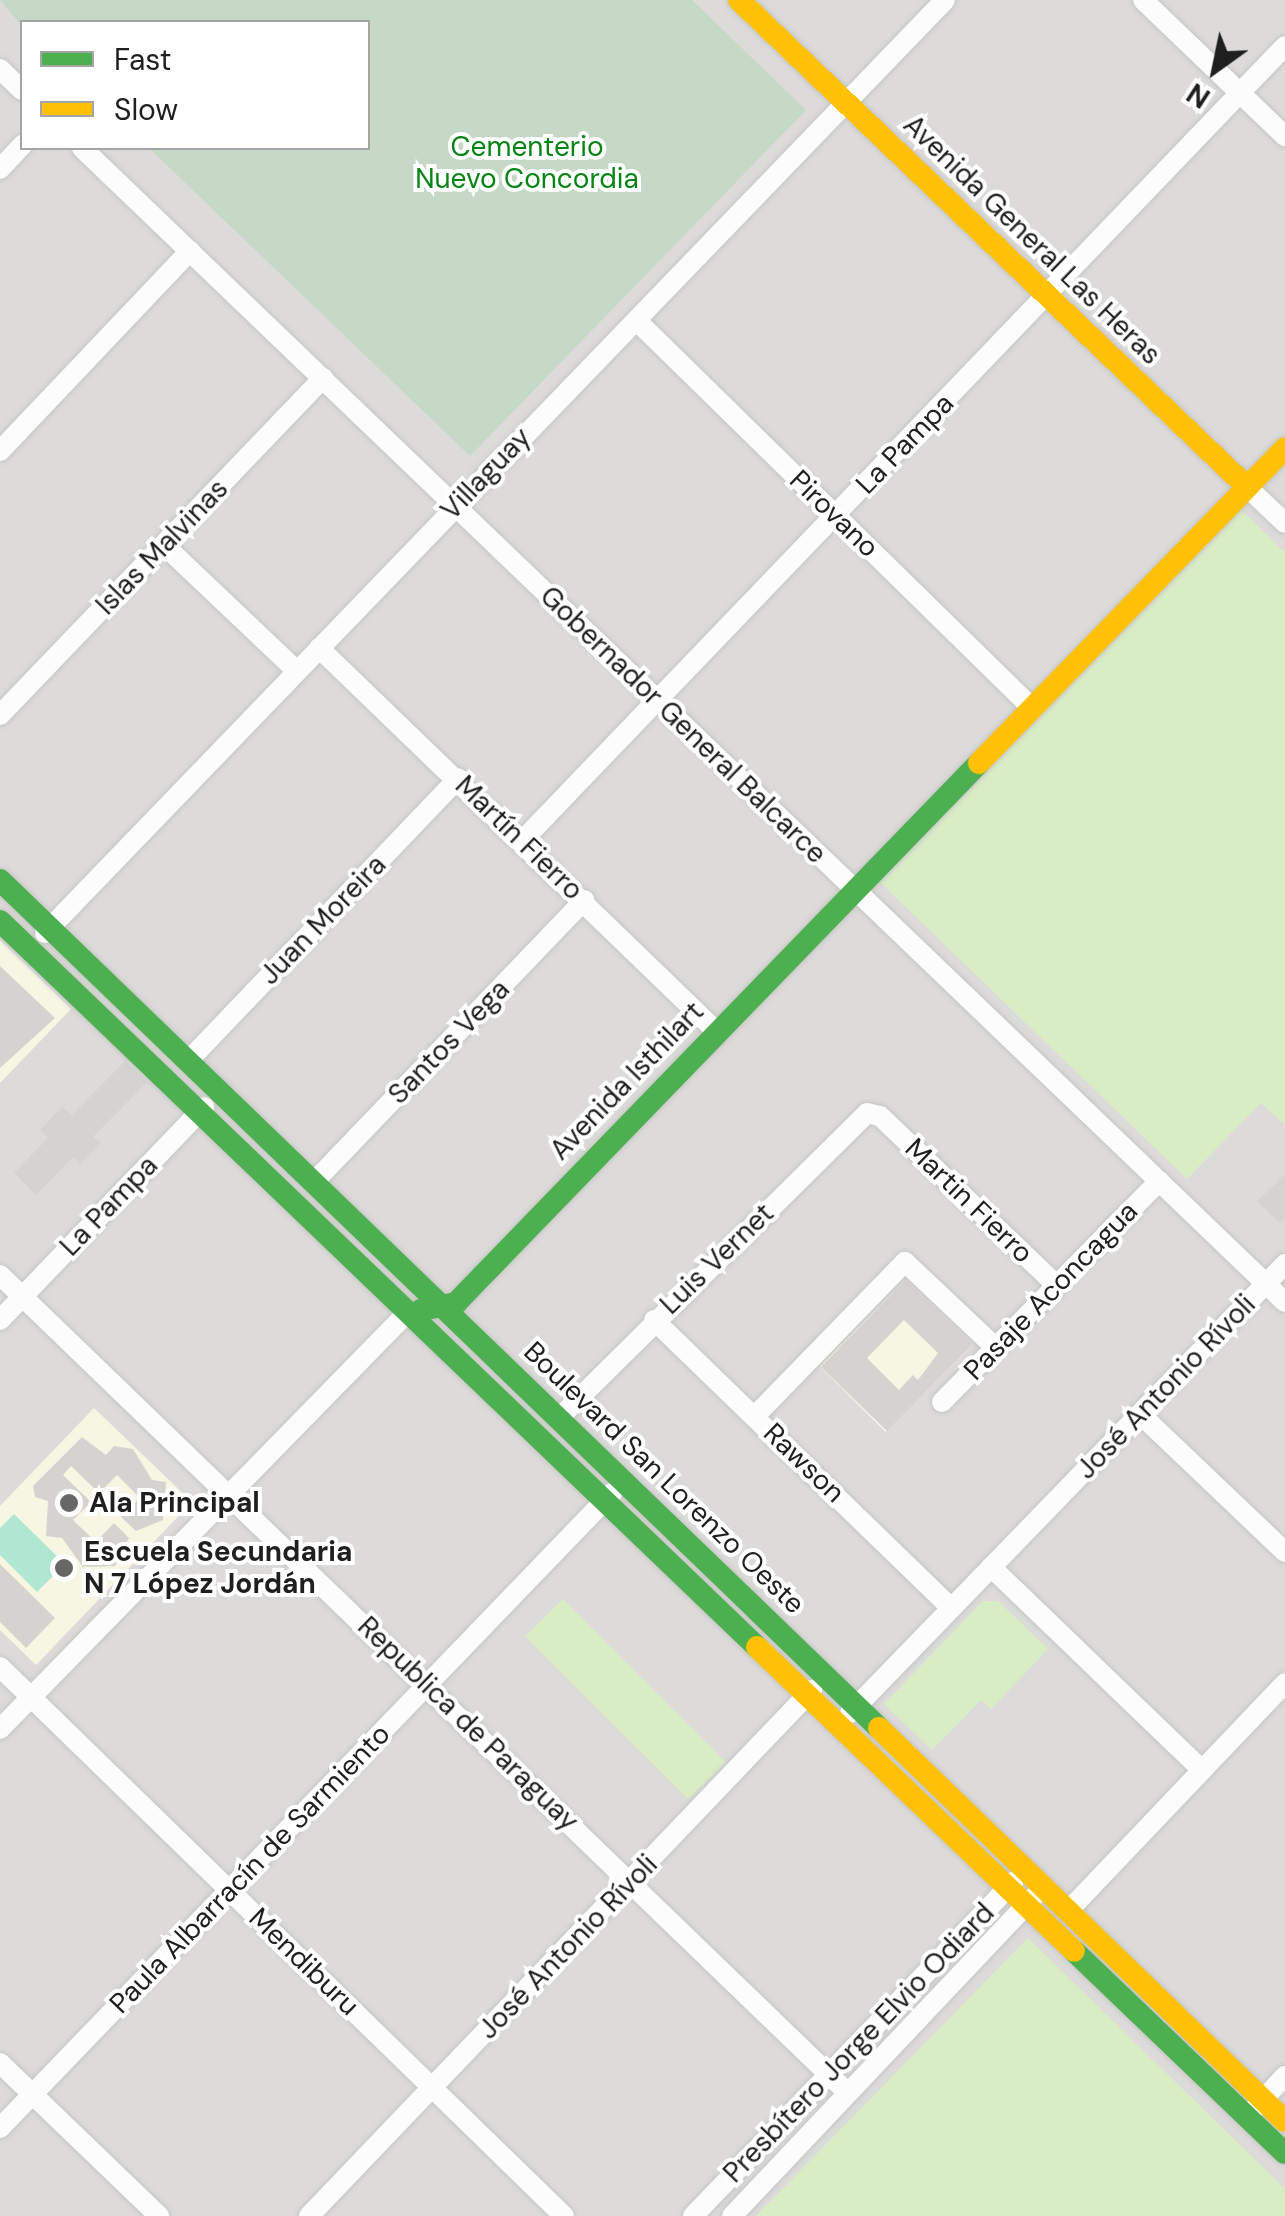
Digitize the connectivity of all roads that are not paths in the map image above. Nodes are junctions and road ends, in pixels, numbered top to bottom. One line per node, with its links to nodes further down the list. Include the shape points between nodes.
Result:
1 (739, 0): 8 (main road, Avenida General Las Heras)
2 (945, 0): 8 (street, Villaguay)
3 (1143, 0): 7 (street)
4 (1285, 46): 7 (street, La Pampa)
5 (0, 69): 6 (street)
6 (20, 88)
7 (1240, 93): 9 (street); 14 (street, La Pampa)
8 (844, 102): 14 (main road, Avenida General Las Heras); 15 (street, Villaguay)
9 (1285, 136)
10 (20, 147): 12 (street)
11 (84, 150): 13 (street, Gobernador General Balcarce)
12 (0, 169)
13 (190, 251): 16 (street, Gobernador General Balcarce); 18 (street)
14 (1048, 294): 19 (main road, Avenida General Las Heras); 21 (street, La Pampa)
15 (636, 321): 20 (street, Villaguay); 21 (street, Pirovano)
16 (323, 378): 20 (street, Gobernador General Balcarce); 23 (street, Islas Malvinas)
17 (1285, 448): 19 (main road, Avenida Isthilart)
18 (0, 451)
19 (1247, 486): 22 (street, Avenida General Las Heras); 27 (main road, Avenida Isthilart)
20 (455, 505): 24 (street, Villaguay); 26 (street, Gobernador General Balcarce)
21 (836, 516): 26 (street, La Pampa); 27 (street, Pirovano)
22 (1285, 523)
23 (164, 545): 25 (street); 28 (street, Islas Malvinas)
24 (319, 648): 25 (street, Villaguay); 29 (street, Martín Fierro)
25 (297, 672): 35 (street, Villaguay)
26 (658, 702): 30 (street, La Pampa); 32 (street, Gobernador General Balcarce)
27 (1032, 708): 32 (main road, Avenida Isthilart)
28 (0, 715)
29 (458, 778): 30 (street, Martín Fierro); 38 (street, Juan Moreira)
30 (523, 840): 33 (street, Martín Fierro)
31 (0, 880): 35 (main road, Boulevard San Lorenzo Oeste)
32 (854, 889): 37 (main road, Avenida Isthilart); 42 (street, Gobernador General Balcarce)
33 (584, 900): 37 (street, Martín Fierro); 43 (street, Santos Vega)
34 (0, 922): 36 (main road, Boulevard San Lorenzo Oeste)
35 (50, 928): 36 (street, Villaguay); 38 (main road, Boulevard San Lorenzo Oeste)
36 (29, 948): 40 (main road, Boulevard San Lorenzo Oeste)
37 (716, 1031): 50 (main road, Avenida Isthilart, via 456,1303)
38 (188, 1061): 39 (main road, Boulevard San Lorenzo Oeste)
39 (218, 1090): 40 (street, La Pampa); 43 (main road, Boulevard San Lorenzo Oeste)
40 (199, 1112): 48 (street, La Pampa); 51 (main road, Boulevard San Lorenzo Oeste)
41 (880, 1116): 47 (street, Martin Fierro); 53 (street, Luis Vernet, via 863,1115)
42 (1158, 1181): 46 (street, Gobernador General Balcarce); 47 (street, Pasaje Aconcagua)
43 (313, 1183): 50 (main road, Boulevard San Lorenzo Oeste)
44 (1285, 1264): 46 (street, José Antonio Rívoli)
45 (0, 1276): 48 (street, Republica de Paraguay)
46 (1266, 1284): 49 (street, Gobernador General Balcarce); 56 (street, José Antonio Rívoli)
47 (1057, 1286): 54 (street, Pasaje Aconcagua)
48 (22, 1297): 52 (street, La Pampa); 60 (street, Republica de Paraguay)
49 (1285, 1302)
50 (444, 1307): 51 (main road); 58 (main road, Boulevard San Lorenzo Oeste)
51 (408, 1312): 60 (street); 61 (main road, Boulevard San Lorenzo Oeste)
52 (0, 1320)
53 (654, 1320): 57 (street, Rawson); 58 (street, Luis Vernet)
54 (996, 1348): 55 (street, Pasaje Aconcagua); 57 (street, via 906,1262)
55 (942, 1402)
56 (1140, 1414): 62 (street); 63 (street, José Antonio Rívoli)
57 (755, 1416): 64 (street, Rawson)
58 (559, 1418): 59 (main road, Boulevard San Lorenzo Oeste)
59 (624, 1481): 61 (street, Paula Albarracín de Sarmiento); 66 (main road, Boulevard San Lorenzo Oeste)
60 (228, 1494): 67 (street, Republica de Paraguay); 70 (street)
61 (605, 1500): 67 (street, Paula Albarracín de Sarmiento); 69 (main road, Boulevard San Lorenzo Oeste)
62 (1285, 1552)
63 (991, 1567): 64 (street, José Antonio Rívoli); 74 (street)
64 (951, 1608): 71 (street, José Antonio Rívoli)
65 (0, 1666): 70 (street, Mendiburu)
66 (825, 1676): 69 (street, José Antonio Rívoli); 71 (main road, Boulevard San Lorenzo Oeste)
67 (427, 1685): 76 (street, Republica de Paraguay); 78 (street, Paula Albarracín de Sarmiento)
68 (1283, 1689): 74 (street)
69 (806, 1696): 72 (main road, Boulevard San Lorenzo Oeste); 76 (street, José Antonio Rívoli)
70 (31, 1697): 73 (street); 78 (street, Mendiburu)
71 (856, 1706): 72 (street, José Antonio Rívoli); 75 (main road, Boulevard San Lorenzo Oeste)
72 (838, 1726): 79 (main road, Boulevard San Lorenzo Oeste)
73 (0, 1729)
74 (1202, 1770): 81 (street)
75 (1025, 1870): 77 (main road, Boulevard San Lorenzo Oeste); 79 (street, Presbítero Jorge Elvio Odiard)
76 (632, 1881): 83 (street, Republica de Paraguay); 85 (street, José Antonio Rívoli)
77 (1043, 1887): 80 (street, Presbítero Jorge Elvio Odiard); 81 (main road, Boulevard San Lorenzo Oeste)
78 (229, 1888): 85 (street, Mendiburu); 87 (street, Paula Albarracín de Sarmiento)
79 (1008, 1888): 80 (main road, Boulevard San Lorenzo Oeste); 83 (street, Presbítero Jorge Elvio Odiard)
80 (1026, 1905): 86 (street, Presbítero Jorge Elvio Odiard); 88 (main road, Boulevard San Lorenzo Oeste)
81 (1068, 1910): 88 (main road, Boulevard San Lorenzo Oeste)
82 (0, 2063): 87 (street)
83 (829, 2074): 86 (street, Republica de Paraguay); 95 (street, Presbítero Jorge Elvio Odiard)
84 (1285, 2076): 88 (street)
85 (432, 2088): 93 (street, José Antonio Rívoli); 94 (street, Mendiburu)
86 (847, 2092): 96 (street, Presbítero Jorge Elvio Odiard)
87 (32, 2094): 90 (street, Paula Albarracín de Sarmiento); 92 (street)
88 (1255, 2108): 89 (main road, Boulevard San Lorenzo Oeste); 91 (main road, Boulevard San Lorenzo Oeste)
89 (1285, 2120)
90 (0, 2128)
91 (1285, 2154)
92 (159, 2216)
93 (309, 2216)
94 (564, 2216)
95 (693, 2216)
96 (732, 2216)

